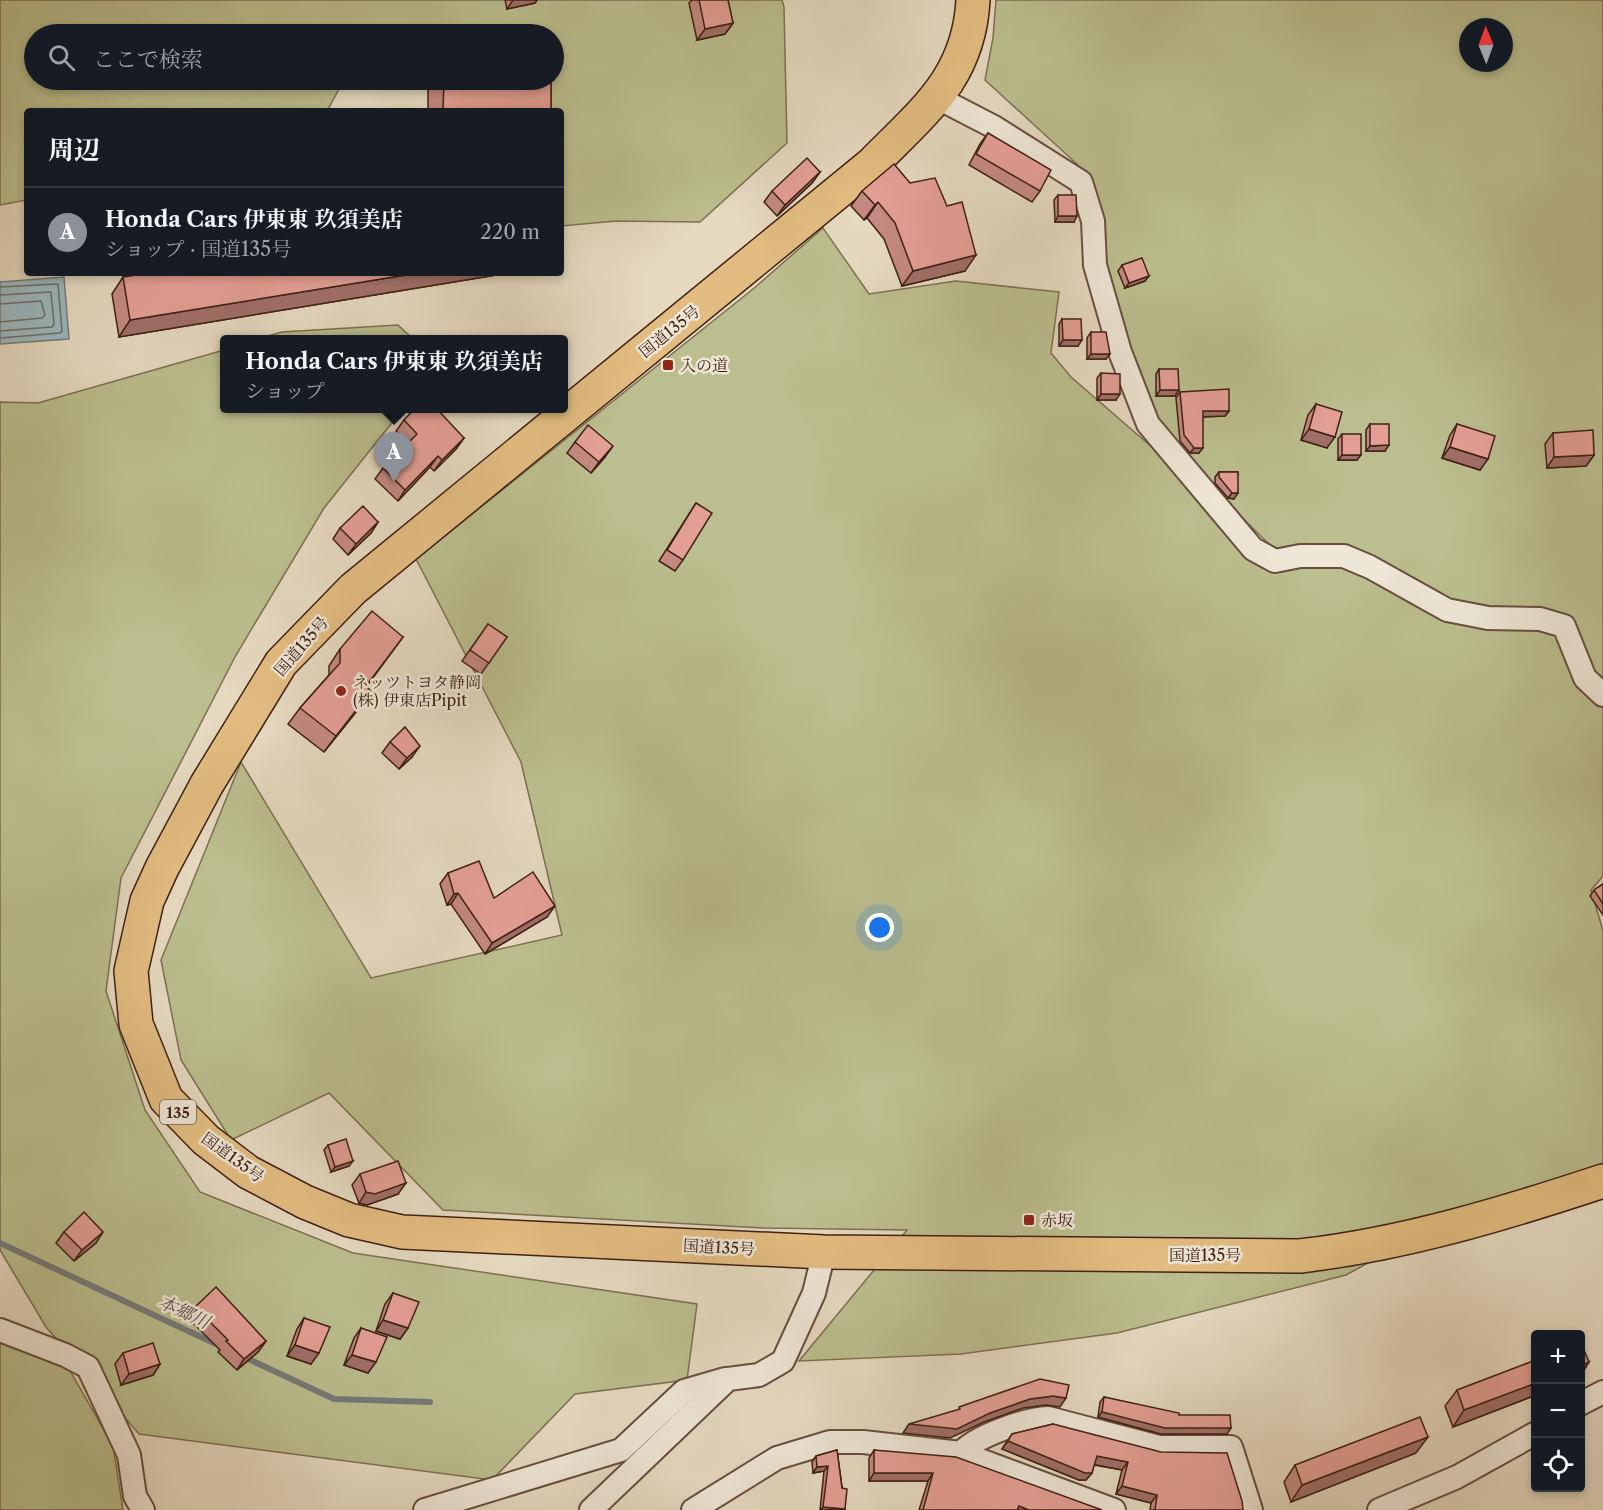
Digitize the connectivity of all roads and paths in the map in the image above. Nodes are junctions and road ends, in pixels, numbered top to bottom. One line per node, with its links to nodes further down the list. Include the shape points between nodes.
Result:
1 (973, 0): 2 (highway, 国道135号 / 135, via 972,29 962,58)
2 (938, 98): 3 (highway, 国道135号 / 135, via 872,164); 5 (street, via 994,127 1081,182 1093,220 1095,265 1101,288 1148,424 1253,549 1275,561 1300,556 1344,556 1447,610 1488,618 1540,619 1564,626 1585,678)
3 (568, 413)
4 (568, 413): 7 (highway, 国道135号 / 135, via 353,589 282,663 207,784 147,901 131,971 136,1024 166,1099 206,1140 248,1172 350,1220 402,1232)
5 (1603, 695)
6 (1603, 1181): 7 (highway, 国道135号 / 135, via 1424,1235 1354,1250 1300,1256)
7 (824, 1252): 9 (street, via 814,1293 783,1360 759,1375)
8 (0, 1330): 14 (street, via 88,1367 129,1455 135,1496)
9 (728, 1379): 15 (street, via 684,1391 621,1450); 16 (street)
10 (1603, 1392): 11 (street)
11 (1585, 1402)
12 (1531, 1436): 20 (street, via 1457,1477)
13 (961, 1453): 17 (street, via 830,1442 777,1458); 18 (street); 19 (street, via 969,1444 1034,1419 1048,1418 1159,1447 1231,1447)
14 (142, 1510)
15 (425, 1510)
16 (591, 1510)
17 (693, 1510)
18 (1114, 1510)
19 (1251, 1510)
20 (1379, 1510)

